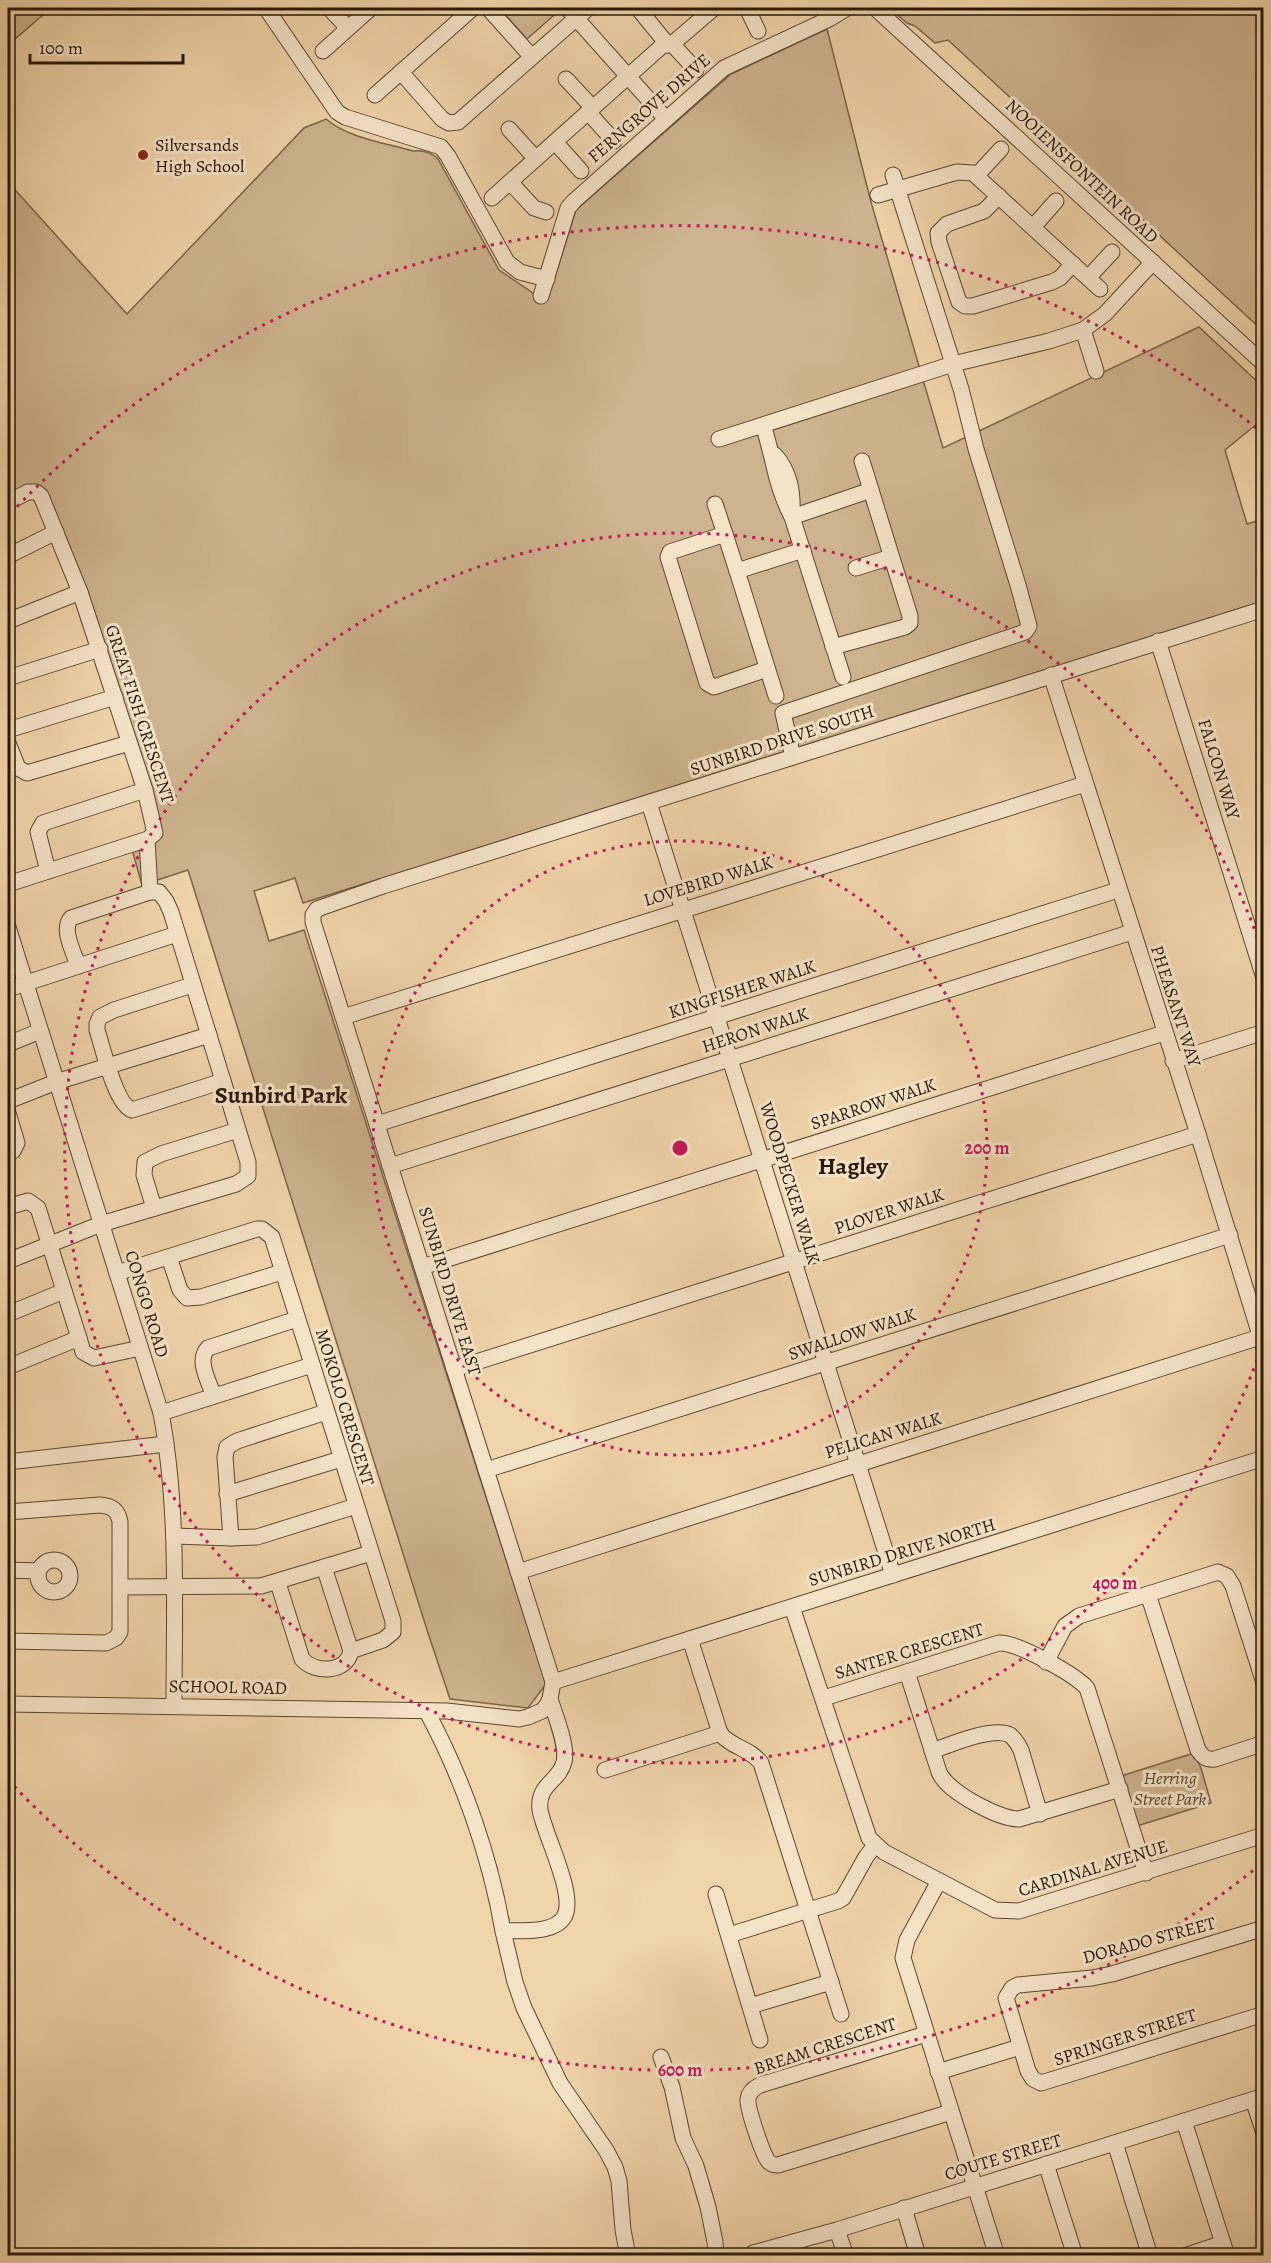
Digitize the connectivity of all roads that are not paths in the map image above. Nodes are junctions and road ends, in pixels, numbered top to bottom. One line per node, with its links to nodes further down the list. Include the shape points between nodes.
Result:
1 (266, 8): 43 (street, via 337,112 441,147 507,262 520,272)
2 (329, 8): 12 (street)
3 (371, 8): 12 (street)
4 (473, 8): 18 (street)
5 (488, 8): 16 (street)
6 (714, 8): 14 (street)
7 (747, 8): 13 (street)
8 (847, 8): 23 (street, FERNGROVE DRIVE, via 727,66)
9 (875, 8): 40 (street, NOOIENSFONTEIN ROAD)
10 (577, 11): 16 (street); 19 (street)
11 (641, 12): 14 (street)
12 (348, 28): 15 (street)
13 (758, 31)
14 (670, 44): 17 (street); 19 (street, via 662,46)
15 (323, 51)
16 (532, 57): 18 (street, via 454,124 442,119)
17 (696, 70)
18 (401, 72): 21 (street)
19 (628, 76): 22 (street); 23 (street)
20 (566, 79): 22 (street)
21 (375, 95)
22 (590, 110): 25 (street); 26 (street)
23 (666, 119): 43 (street, FERNGROVE DRIVE, via 571,204)
24 (509, 129): 28 (street)
25 (614, 141)
26 (555, 142): 28 (street); 29 (street)
27 (1001, 149): 30 (street)
28 (536, 159): 31 (street)
29 (581, 171)
30 (977, 176): 32 (street, via 962,171); 34 (street)
31 (510, 182): 35 (street); 37 (street, via 534,208)
32 (896, 182): 33 (street); 47 (street)
33 (878, 195)
34 (999, 196): 38 (street); 41 (street, via 984,211 947,224 938,233 958,302 973,306 1049,283)
35 (492, 198)
36 (1056, 201): 38 (street)
37 (546, 212)
38 (1033, 227): 41 (street)
39 (1112, 252): 42 (street)
40 (1153, 262): 46 (street, via 1105,314); 48 (street, NOOIENSFONTEIN ROAD)
41 (1073, 264): 42 (street)
42 (1088, 278): 44 (street)
43 (547, 279): 45 (street, FERNGROVE DRIVE)
44 (1100, 289)
45 (541, 296)
46 (1083, 330): 47 (street); 49 (street)
47 (953, 364): 50 (street); 79 (street, via 1029,626 1024,632 783,713)
48 (1263, 364)
49 (1096, 371)
50 (763, 425): 51 (street); 56 (street, via 781,496)
51 (719, 439)
52 (862, 461): 53 (street)
53 (871, 490): 56 (street); 61 (street)
54 (8, 502): 57 (street, GREAT FISH CRESCENT, via 36,492)
55 (715, 504): 58 (street)
56 (792, 517): 59 (street)
57 (56, 532): 60 (street); 64 (street, GREAT FISH CRESCENT)
58 (725, 534): 63 (street); 70 (street, via 670,552 668,557 700,661 707,683 714,687)
59 (802, 550): 63 (street); 68 (street)
60 (8, 556)
61 (891, 557): 62 (street); 68 (street, via 910,623)
62 (856, 568)
63 (737, 571): 70 (street)
64 (80, 592): 66 (street); 69 (street, GREAT FISH CRESCENT)
65 (1263, 609): 67 (street, SUNBIRD DRIVE SOUTH)
66 (8, 621)
67 (1158, 641): 71 (street, SUNBIRD DRIVE SOUTH); 94 (street, FALCON WAY)
68 (833, 647): 72 (street)
69 (99, 649): 73 (street); 75 (street, GREAT FISH CRESCENT)
70 (767, 669): 74 (street)
71 (1051, 675): 79 (street, SUNBIRD DRIVE SOUTH); 80 (street, PHEASANT WAY)
72 (843, 677)
73 (8, 678)
74 (776, 696)
75 (115, 697): 76 (street); 78 (street, GREAT FISH CRESCENT)
76 (8, 730)
77 (8, 743): 78 (street, via 18,768 27,773)
78 (129, 743): 81 (street, GREAT FISH CRESCENT)
79 (793, 757): 82 (street, SUNBIRD DRIVE SOUTH)
80 (1085, 784): 86 (street, PHEASANT WAY); 88 (street, LOVEBIRD WALK)
81 (144, 790): 83 (street, GREAT FISH CRESCENT, via 155,826 155,833); 84 (street, via 43,823 38,832)
82 (650, 803): 88 (street, WOODPECKER WALK); 89 (street, SUNBIRD DRIVE SOUTH, via 323,906)
83 (147, 840): 84 (street); 87 (street, GREAT FISH CRESCENT)
84 (48, 871): 85 (street)
85 (8, 884)
86 (1118, 890): 91 (street, PHEASANT WAY); 99 (street, KINGFISHER WALK)
87 (150, 892): 92 (street, via 163,896); 93 (street, via 71,918 67,932)
88 (683, 910): 98 (street, LOVEBIRD WALK); 99 (street, WOODPECKER WALK)
89 (315, 912): 98 (street, SUNBIRD DRIVE EAST, via 313,922)
90 (8, 927): 95 (street, CONGO ROAD)
91 (1132, 932): 102 (street, PHEASANT WAY); 105 (street, HERON WALK)
92 (177, 934): 93 (street); 96 (street)
93 (78, 966): 95 (street)
94 (1263, 978)
95 (25, 983): 97 (street); 100 (street, CONGO ROAD)
96 (192, 985): 103 (street); 107 (street, via 100,1017 98,1030)
97 (8, 989)
98 (343, 1017): 112 (street, SUNBIRD DRIVE EAST)
99 (718, 1017): 105 (street, WOODPECKER WALK); 112 (street, KINGFISHER WALK)
100 (40, 1031): 104 (street); 108 (street, CONGO ROAD)
101 (1263, 1032): 106 (street)
102 (1164, 1033): 106 (street, PHEASANT WAY); 116 (street, SPARROW WALK)
103 (209, 1035): 107 (street); 109 (street)
104 (8, 1044)
105 (730, 1058): 116 (street, WOODPECKER WALK); 117 (street, HERON WALK)
106 (1173, 1061): 114 (street, PHEASANT WAY)
107 (109, 1067): 108 (street); 109 (street, via 120,1100 132,1110)
108 (56, 1082): 110 (street); 120 (street, CONGO ROAD)
109 (224, 1082): 113 (street)
110 (8, 1101)
111 (8, 1113): 115 (street, via 17,1140)
112 (377, 1124): 117 (street, SUNBIRD DRIVE EAST)
113 (238, 1130): 119 (street, via 145,1162 144,1175); 119 (street, via 249,1170 246,1178)
114 (1198, 1134): 121 (street, PHEASANT WAY); 125 (street, PLOVER WALK)
115 (8, 1154)
116 (763, 1160): 125 (street, WOODPECKER WALK); 126 (street, SPARROW WALK)
117 (390, 1166): 126 (street, SUNBIRD DRIVE EAST)
118 (8, 1207): 122 (street, via 23,1201 33,1203)
119 (154, 1208): 120 (street)
120 (101, 1224): 122 (street); 128 (street, CONGO ROAD)
121 (1230, 1235): 133 (street, PHEASANT WAY); 135 (street, SWALLOW WALK)
122 (49, 1244): 124 (street); 129 (street)
123 (169, 1257): 127 (street, via 180,1290 187,1298); 127 (street, MOKOLO CRESCENT, via 262,1229 272,1237); 128 (street, MOKOLO CRESCENT)
124 (8, 1261)
125 (794, 1262): 135 (street, WOODPECKER WALK); 138 (street, PLOVER WALK)
126 (422, 1267): 138 (street, SUNBIRD DRIVE EAST)
127 (282, 1272): 131 (street, MOKOLO CRESCENT)
128 (117, 1273): 134 (street, CONGO ROAD)
129 (64, 1291): 130 (street); 132 (street)
130 (8, 1314)
131 (297, 1318): 136 (street, MOKOLO CRESCENT); 139 (street, via 208,1348 202,1359)
132 (79, 1338): 134 (street, via 83,1352 94,1358); 137 (street)
133 (1262, 1342): 146 (street, PELICAN WALK)
134 (140, 1348): 141 (street, CONGO ROAD)
135 (826, 1363): 146 (street, WOODPECKER WALK); 147 (street, SWALLOW WALK)
136 (312, 1365): 139 (street); 140 (street, MOKOLO CRESCENT)
137 (8, 1367)
138 (454, 1369): 147 (street, SUNBIRD DRIVE EAST)
139 (214, 1396): 141 (street)
140 (326, 1412): 144 (street, MOKOLO CRESCENT); 148 (street, via 227,1447)
141 (161, 1413): 142 (street, CONGO ROAD)
142 (166, 1444): 145 (street); 151 (street, CONGO ROAD)
143 (1263, 1458): 158 (street, SUNBIRD DRIVE NORTH)
144 (341, 1459): 148 (street); 149 (street, MOKOLO CRESCENT)
145 (8, 1462)
146 (858, 1463): 157 (street, PELICAN WALK); 158 (street, WOODPECKER WALK)
147 (486, 1470): 157 (street, SUNBIRD DRIVE EAST)
148 (227, 1494): 152 (street)
149 (356, 1506): 152 (street, via 257,1537); 153 (street, MOKOLO CRESCENT)
150 (8, 1512): 161 (street, via 111,1507 120,1522)
151 (174, 1536): 152 (street); 160 (street, CONGO ROAD)
152 (231, 1538)
153 (371, 1552): 154 (street); 166 (street, MOKOLO CRESCENT, via 394,1628 388,1638)
154 (324, 1567): 159 (street); 166 (street)
155 (8, 1570): 156 (street)
156 (38, 1571)
157 (518, 1572): 169 (street, SUNBIRD DRIVE EAST)
158 (893, 1575): 163 (street, SUNBIRD DRIVE NORTH)
159 (278, 1583): 160 (street); 166 (street, MOKOLO CRESCENT, via 306,1664 322,1669 337,1667 347,1661)
160 (174, 1586): 161 (street); 174 (street, CONGO ROAD)
161 (121, 1587): 165 (street, via 120,1632 106,1643)
162 (1148, 1594): 167 (street, via 1071,1620); 170 (street, via 1212,1573 1227,1576); 177 (street, via 1198,1750 1209,1760)
163 (792, 1607): 164 (street, SUNBIRD DRIVE NORTH); 171 (street)
164 (690, 1639): 169 (street, SUNBIRD DRIVE NORTH); 176 (street)
165 (8, 1641)
166 (351, 1651)
167 (1046, 1662): 168 (street, SANTER CRESCENT, via 1012,1644 999,1643); 180 (street, SANTER CRESCENT, via 1087,1688)
168 (907, 1672): 171 (street, SANTER CRESCENT); 178 (street)
169 (553, 1682): 172 (street)
170 (1263, 1683)
171 (824, 1698): 183 (street, via 865,1830)
172 (550, 1699): 175 (street, SCHOOL ROAD, via 536,1715 519,1719); 189 (street, via 564,1761 541,1794 540,1808 564,1884 566,1912 557,1924 549,1927)
173 (8, 1704): 174 (street, SCHOOL ROAD)
174 (174, 1705): 175 (street, SCHOOL ROAD)
175 (428, 1712): 189 (street, via 485,1853)
176 (720, 1733): 179 (street); 187 (street, via 756,1756 760,1763)
177 (1263, 1743)
178 (932, 1751): 181 (street, via 941,1779 957,1792 1008,1818); 181 (street, via 987,1734 1008,1734 1021,1750)
179 (604, 1770)
180 (1120, 1789): 181 (street); 184 (street, SANTER CRESCENT)
181 (1040, 1814)
182 (1263, 1836): 184 (street, CARDINAL AVENUE)
183 (875, 1845): 185 (street, CARDINAL AVENUE); 187 (street, via 843,1898)
184 (1146, 1873): 185 (street, CARDINAL AVENUE, via 1010,1912 995,1910)
185 (939, 1881): 195 (street, via 907,1940 903,1958)
186 (716, 1894): 190 (street)
187 (808, 1911): 190 (street); 191 (street)
188 (1263, 1928): 197 (street, DORADO STREET, via 1092,1978 1018,1985 1008,1993 1007,2004)
189 (503, 1931): 212 (street, via 524,2008 560,2083 615,2167)
190 (729, 1935): 192 (street)
191 (831, 1982): 192 (street); 193 (street)
192 (750, 2006): 196 (street)
193 (841, 2014)
194 (1263, 2014): 197 (street, SPRINGER STREET, via 1047,2083 1036,2082 1030,2076)
195 (926, 2034): 199 (street); 201 (street, BREAM CRESCENT, via 760,2085 748,2097 750,2112 766,2157 778,2165)
196 (760, 2040)
197 (1020, 2047): 199 (street)
198 (661, 2057): 213 (street, via 683,2138 708,2207)
199 (938, 2072): 201 (street)
200 (1258, 2098): 202 (street, COUTE STREET); 203 (street)
201 (951, 2112): 206 (street)
202 (1184, 2121): 204 (street, COUTE STREET); 209 (street)
203 (1263, 2133)
204 (1115, 2143): 205 (street, COUTE STREET); 218 (street)
205 (1046, 2164): 206 (street, COUTE STREET); 217 (street)
206 (974, 2186): 207 (street, COUTE STREET); 216 (street)
207 (904, 2208): 208 (street, COUTE STREET); 215 (street)
208 (837, 2230): 210 (street, COUTE STREET); 214 (street)
209 (1225, 2249): 219 (street)
210 (777, 2252): 211 (street, COUTE STREET)
211 (753, 2253)
212 (628, 2256)
213 (716, 2256)
214 (846, 2256)
215 (918, 2256)
216 (997, 2256)
217 (1076, 2256)
218 (1150, 2256)
219 (1184, 2256)

